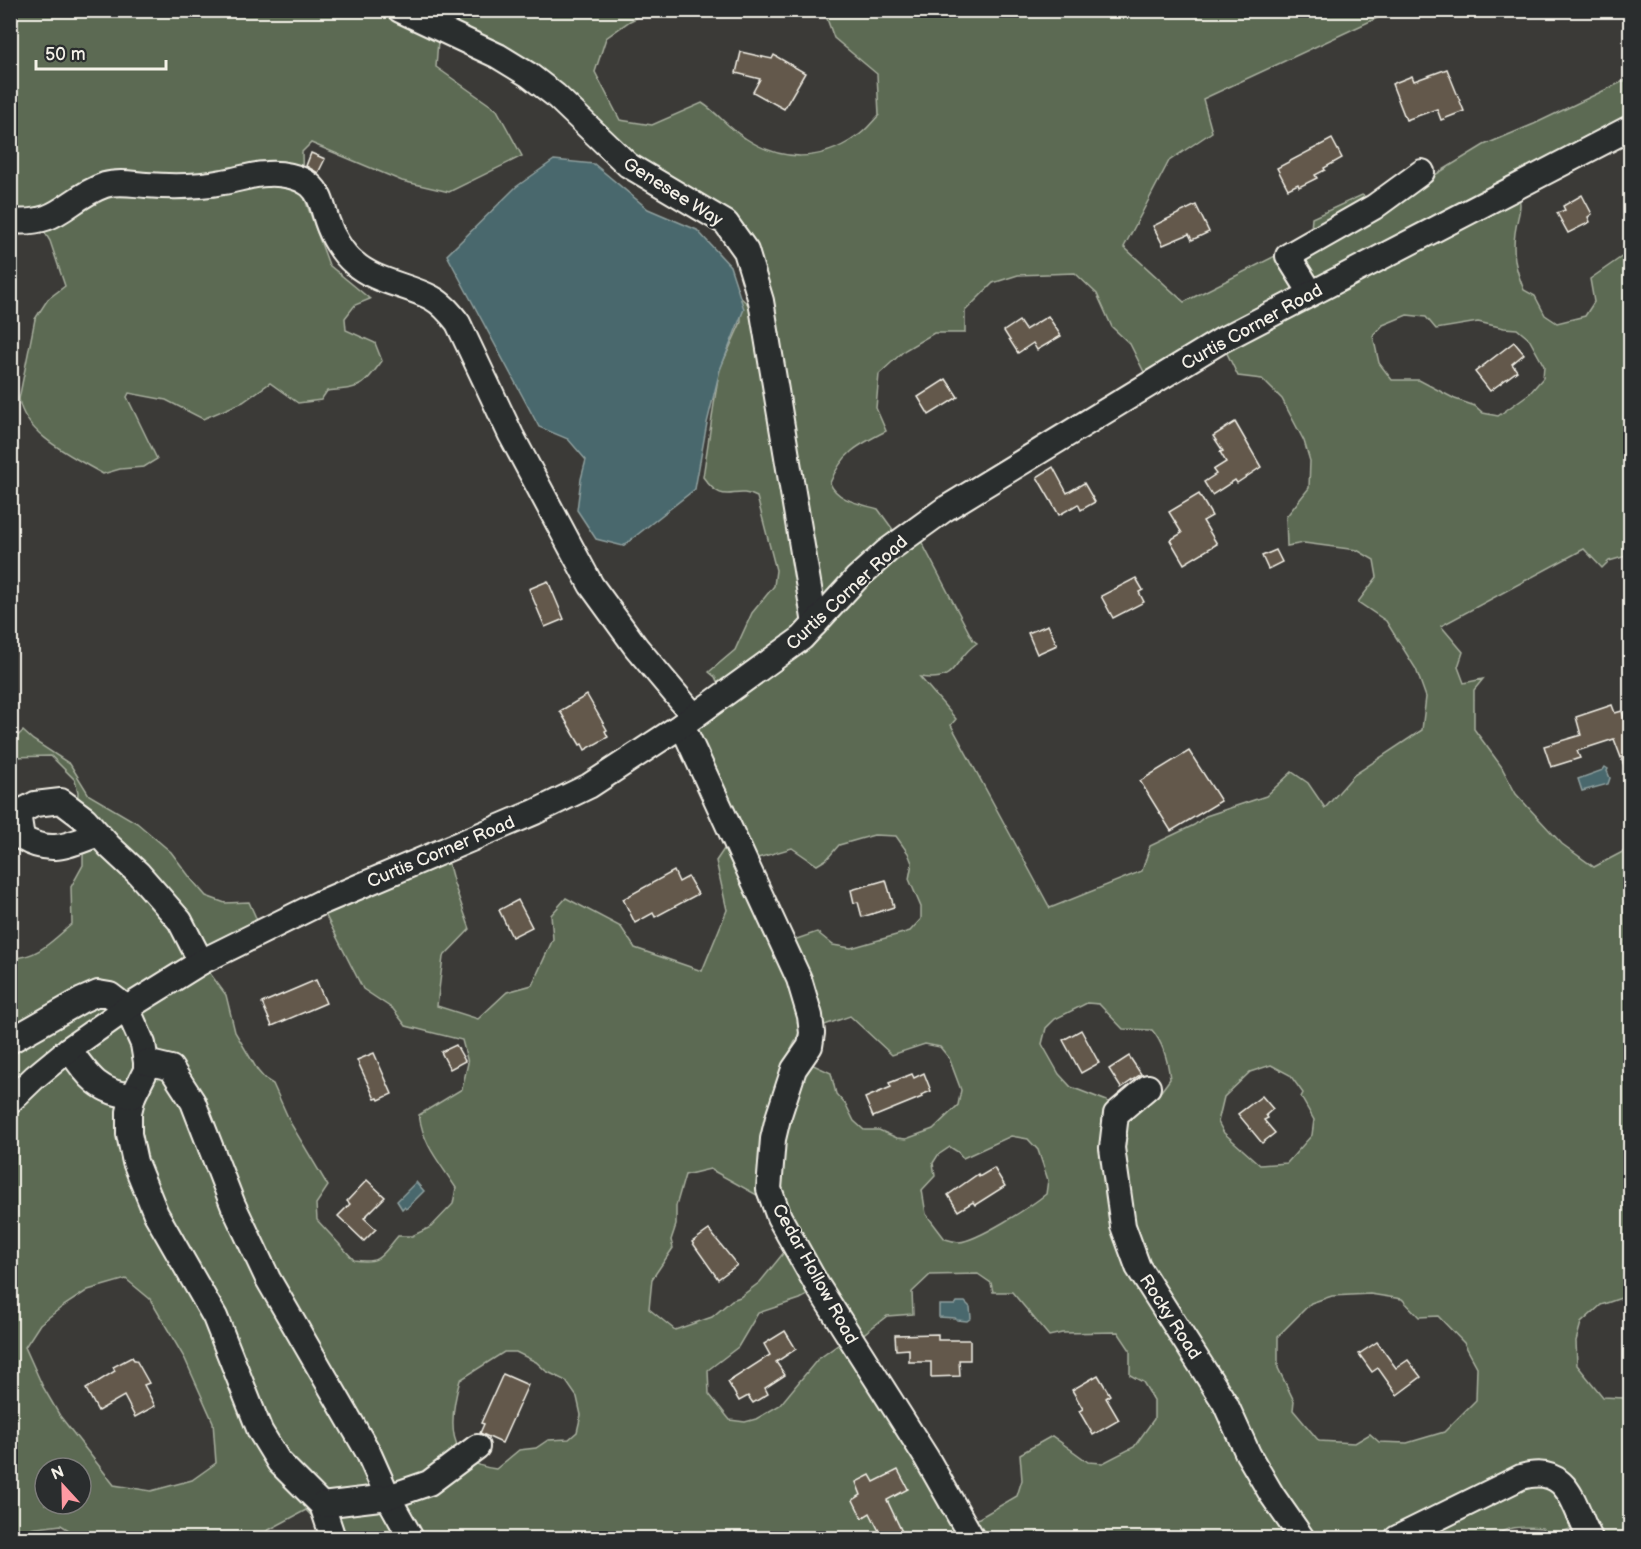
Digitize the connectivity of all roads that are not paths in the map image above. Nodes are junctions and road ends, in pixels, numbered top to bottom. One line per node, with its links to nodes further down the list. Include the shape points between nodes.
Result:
1 (400, 10): 6 (street, Genesee Way, via 498,56 529,75 628,165 726,223 741,241 761,301)
2 (1630, 128): 5 (street, Curtis Corner Road)
3 (1422, 171): 5 (street, via 1374,207 1288,256)
4 (10, 221): 7 (street, Cedar Hollow Road, via 50,218 107,184 194,186 284,174 310,184 339,245 354,263 433,299 458,323 511,435 591,585)
5 (1311, 293): 6 (street, Curtis Corner Road, via 1222,340 945,509 887,551)
6 (815, 624): 7 (street, Curtis Corner Road, via 802,638)
7 (688, 721): 10 (street, Curtis Corner Road, via 562,800 320,903); 23 (street, Cedar Hollow Road, via 799,979 810,1016 810,1046 794,1069 777,1118 769,1190 779,1217 817,1285 926,1457)
8 (14, 813): 9 (street, via 35,804 61,801); 9 (street, via 22,838 34,846 55,847)
9 (98, 834): 10 (street, via 180,921)
10 (201, 962): 11 (street, Curtis Corner Road)
11 (127, 1008): 12 (street, via 110,994 98,993); 13 (street, Curtis Corner Road); 14 (street, via 143,1044)
12 (10, 1041)
13 (69, 1049): 16 (street, via 86,1074 101,1087); 17 (street, Curtis Corner Road)
14 (146, 1062): 16 (street); 19 (street, via 171,1068 193,1102 233,1205 268,1279 368,1452)
15 (1148, 1087): 24 (street, Rocky Road, via 1116,1114 1112,1148 1123,1226 1138,1267 1225,1402 1248,1454)
16 (133, 1096): 20 (street, via 129,1134 135,1162 156,1214 215,1317 263,1436 279,1462)
17 (10, 1101)
18 (477, 1447): 19 (street, via 429,1483)
19 (388, 1497): 20 (street); 22 (street)
20 (322, 1505): 21 (street)
21 (333, 1539)
22 (411, 1539)
23 (972, 1539)
24 (1302, 1539)
25 (1397, 1539): 26 (street, via 1530,1474 1549,1476 1565,1486)
26 (1590, 1539)

